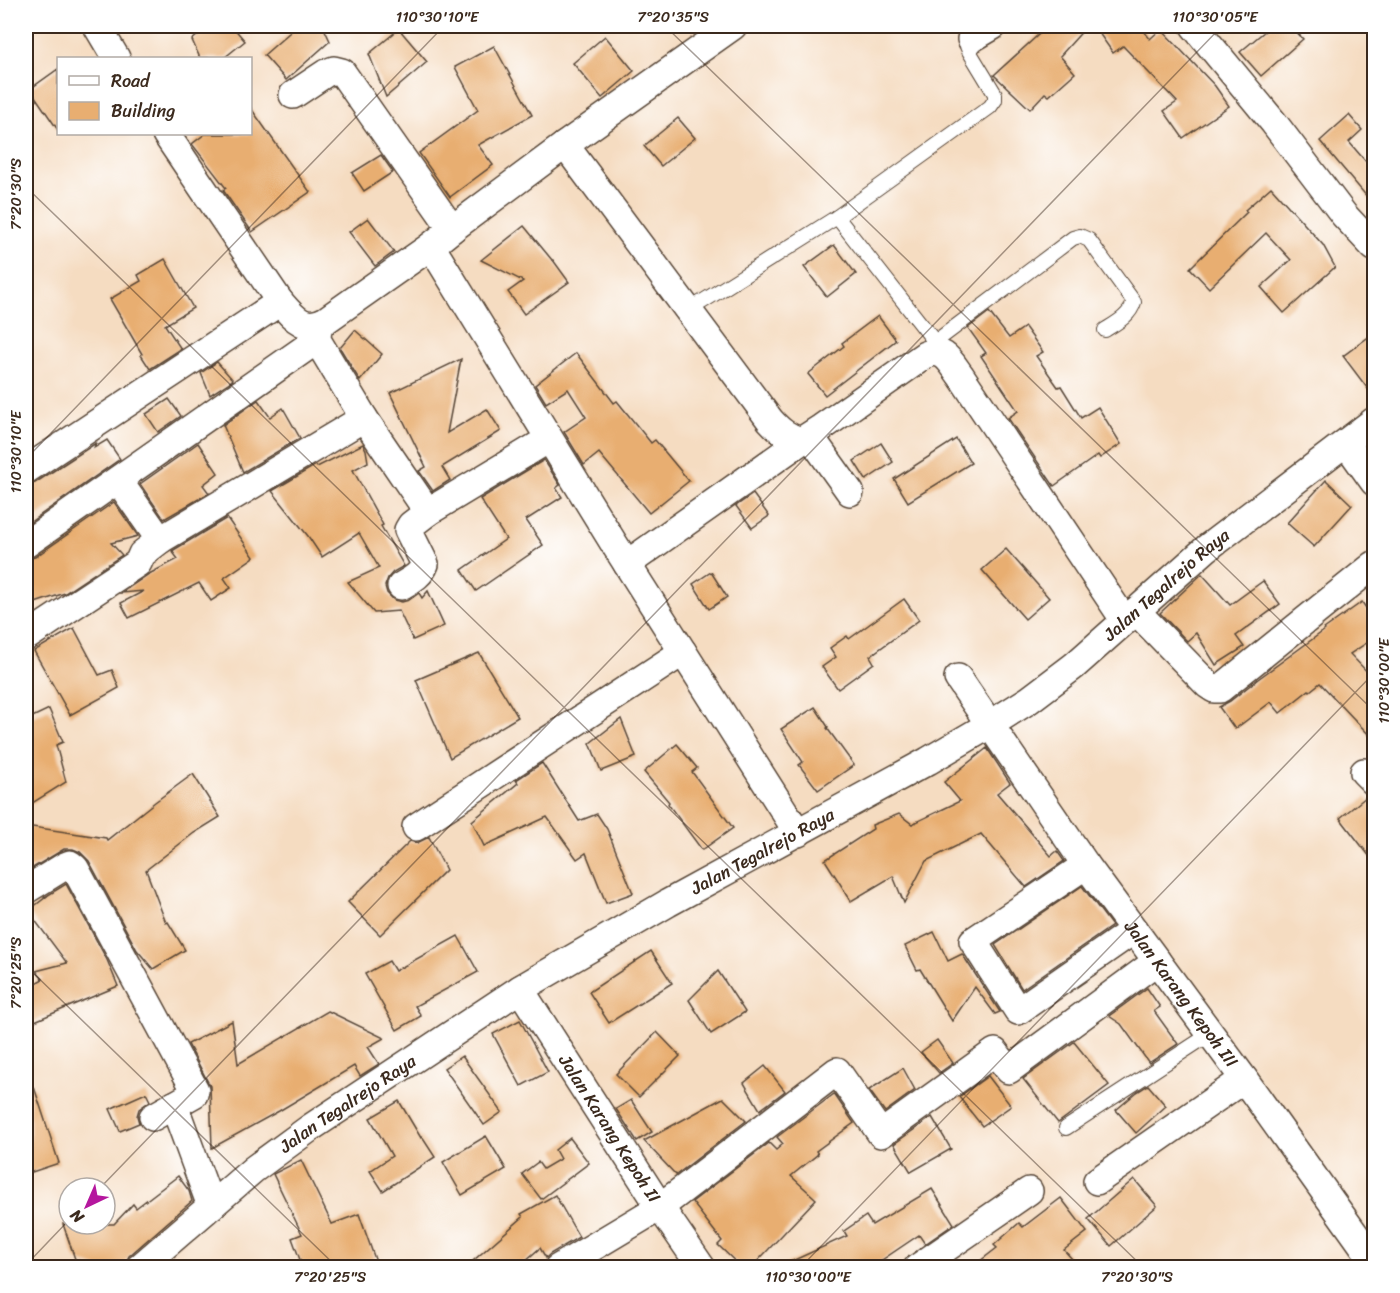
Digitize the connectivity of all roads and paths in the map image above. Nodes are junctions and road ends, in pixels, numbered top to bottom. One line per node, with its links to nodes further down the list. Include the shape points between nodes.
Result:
1 (97, 26): 5 (street)
2 (733, 26): 8 (street)
3 (1194, 26): 12 (street)
4 (982, 32): 9 (lane, via 967,46 995,94 990,107)
5 (115, 57)
6 (293, 95): 10 (street, via 326,73 342,72)
7 (167, 135): 13 (street)
8 (565, 145): 10 (street); 14 (street)
9 (837, 217): 14 (lane); 17 (lane)
10 (452, 229): 11 (street)
11 (431, 246): 16 (street); 20 (street)
12 (1374, 248)
13 (280, 302): 16 (street, via 300,322); 23 (street)
14 (689, 310): 21 (street, via 780,432 789,438)
15 (1105, 330): 17 (lane, via 1125,316 1134,302 1089,240 1080,236 1072,238)
16 (318, 332): 18 (street); 24 (street)
17 (936, 347): 21 (street); 33 (street, via 961,376)
18 (364, 418): 27 (street); 28 (street)
19 (1374, 421): 22 (street, Jalan Tegalrejo Raya)
20 (549, 439): 27 (street); 30 (street)
21 (805, 439): 26 (street); 30 (street)
22 (1346, 443): 25 (street); 33 (street, Jalan Tegalrejo Raya, via 1207,548)
23 (26, 470)
24 (118, 480): 28 (street); 29 (street)
25 (1374, 482)
26 (850, 492)
27 (428, 512): 32 (street, via 408,530 425,564 423,570)
28 (160, 540): 34 (street, via 142,554 138,563)
29 (26, 544)
30 (627, 564): 35 (street)
31 (1374, 565): 33 (street, via 1220,689 1208,686)
32 (401, 586)
33 (1131, 616): 37 (street, Jalan Tegalrejo Raya, via 1074,666)
34 (26, 637)
35 (683, 652): 38 (street); 39 (street)
36 (958, 678): 37 (street, Jalan Karang Kepoh III)
37 (991, 724): 39 (street, Jalan Tegalrejo Raya); 40 (street, Jalan Karang Kepoh III)
38 (416, 827)
39 (798, 833): 44 (street, Jalan Tegalrejo Raya)
40 (1086, 865): 42 (street, Jalan Karang Kepoh III); 42 (street, via 973,941 1018,1011)
41 (26, 890): 50 (street, via 65,866 75,868 195,1090 163,1111)
42 (1134, 930): 43 (street, Jalan Karang Kepoh III)
43 (1157, 961): 45 (street, Jalan Karang Kepoh III); 51 (street, via 1009,1070 995,1052 881,1134 837,1071)
44 (520, 989): 50 (street, Jalan Tegalrejo Raya, via 310,1128); 51 (street, Jalan Karang Kepoh II)
45 (1210, 1034): 46 (street, Jalan Karang Kepoh III); 47 (lane)
46 (1244, 1079): 48 (street); 52 (street, Jalan Karang Kepoh III)
47 (1066, 1128)
48 (1096, 1181)
49 (1029, 1191): 56 (street)
50 (211, 1206): 53 (street, Jalan Tegalrejo Raya)
51 (660, 1207): 54 (street); 55 (street, Jalan Karang Kepoh II)
52 (1372, 1254)
53 (139, 1268)
54 (558, 1268)
55 (702, 1268)
56 (917, 1268)

